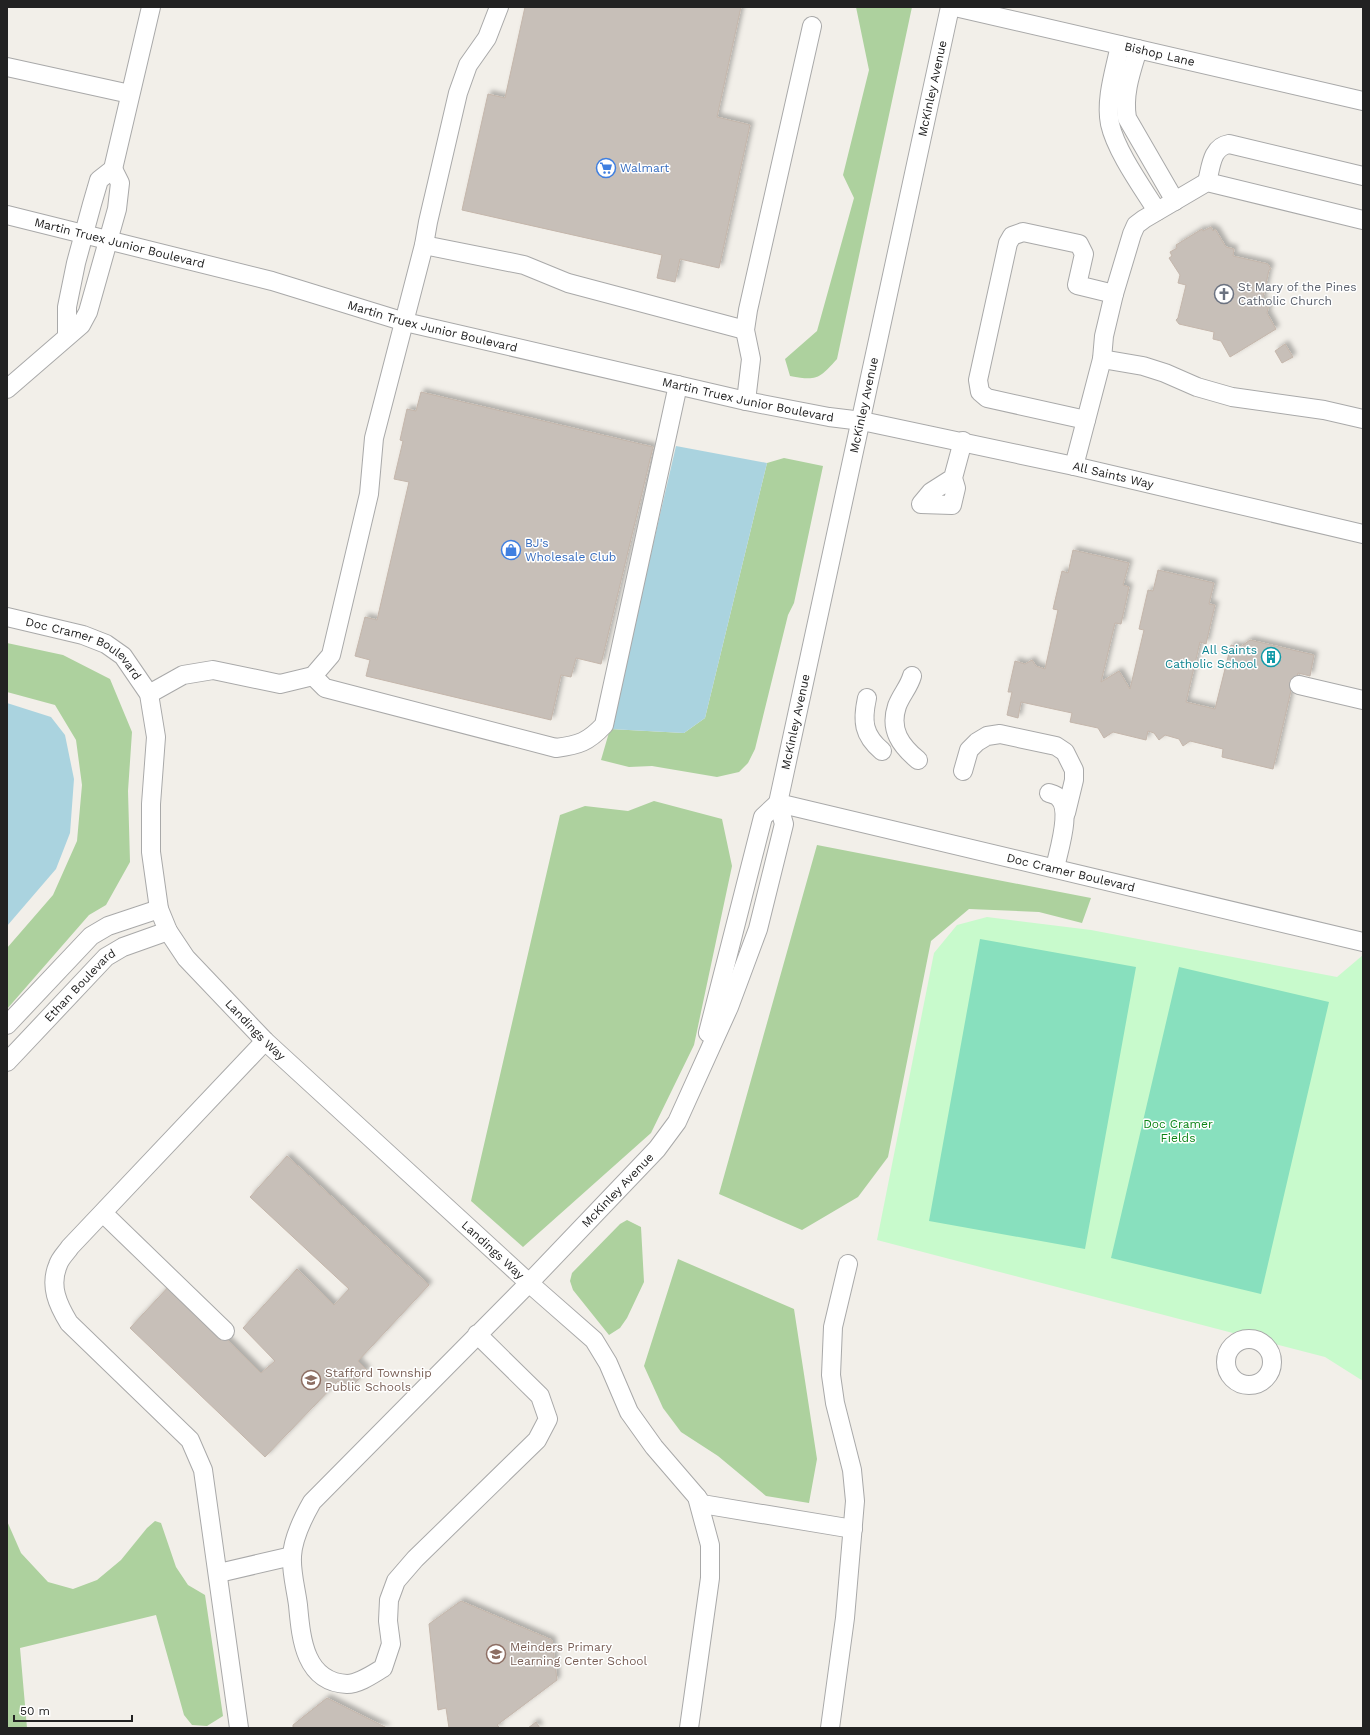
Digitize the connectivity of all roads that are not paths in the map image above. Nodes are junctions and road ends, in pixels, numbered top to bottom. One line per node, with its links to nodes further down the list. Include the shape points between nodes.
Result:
1 (151, 7): 9 (street)
2 (499, 7): 20 (street, via 487,38 468,65 458,92)
3 (950, 7): 31 (street, McKinley Avenue)
4 (955, 7): 6 (street, Bishop Lane)
5 (812, 26): 23 (street)
6 (1120, 45): 7 (street, Bishop Lane); 15 (street, via 1111,91 1110,124 1115,140)
7 (1138, 49): 10 (street, Bishop Lane); 14 (street, via 1124,105 1127,118)
8 (7, 67): 9 (street)
9 (130, 94): 11 (street)
10 (1363, 102)
11 (113, 169): 18 (street, via 99,180); 19 (street, via 120,183 117,210)
12 (1363, 176): 13 (street, via 1229,144 1221,146 1216,151)
13 (1207, 182): 14 (street); 17 (street)
14 (1175, 201): 15 (street)
15 (1157, 211): 21 (street, via 1144,218 1134,230)
16 (7, 215): 18 (street, Martin Truex Junior Boulevard)
17 (1363, 220)
18 (84, 233): 19 (street, Martin Truex Junior Boulevard); 24 (street, via 68,307)
19 (108, 239): 22 (street, Martin Truex Junior Boulevard, via 272,281); 24 (street, via 88,312 81,324)
20 (424, 245): 22 (street); 23 (street, via 524,264 568,283)
21 (1114, 294): 25 (street, via 1104,336); 30 (street, via 1077,285 1084,254 1078,244 1023,232 1012,236 1008,243 978,380 980,392 987,398)
22 (405, 322): 26 (street, Martin Truex Junior Boulevard); 37 (street, via 374,438 369,494 332,655)
23 (745, 330): 28 (street, via 751,359)
24 (67, 335): 27 (street)
25 (1102, 359): 29 (street, via 1143,366 1197,387 1232,397 1324,410); 30 (street)
26 (678, 385): 28 (street, Martin Truex Junior Boulevard); 37 (street, via 604,725 592,738 575,746 556,748 324,688)
27 (8, 387)
28 (746, 401): 31 (street, Martin Truex Junior Boulevard)
29 (1363, 419)
30 (1086, 420): 33 (street)
31 (862, 421): 32 (street, All Saints Way); 47 (street, McKinley Avenue)
32 (963, 441): 33 (street, All Saints Way); 34 (street, via 953,478 931,492)
33 (1074, 466): 35 (street, All Saints Way)
34 (917, 510)
35 (1363, 534)
36 (7, 617): 40 (street, Doc Cramer Boulevard, via 83,635 106,644 123,656)
37 (313, 676): 40 (street, via 280,684 214,670 182,676)
38 (912, 676): 44 (street, via 910,685 897,706 894,721 897,737 904,749)
39 (1299, 685): 42 (street)
40 (149, 694): 50 (street, Landings Way, via 156,737 151,804 151,852)
41 (866, 698): 43 (street, via 863,716 866,730 872,742)
42 (1363, 700)
43 (882, 751)
44 (918, 760)
45 (963, 771): 48 (street, via 969,750 988,736 1000,734 1056,746 1065,752 1074,770)
46 (1049, 793): 48 (street, via 1058,797)
47 (778, 803): 49 (street, Doc Cramer Boulevard); 56 (street, McKinley Avenue, via 763,817); 56 (street, McKinley Avenue, via 784,824 758,929 729,1007)
48 (1066, 813): 49 (street)
49 (1055, 868): 52 (street, Doc Cramer Boulevard)
50 (159, 909): 51 (street, Landings Way); 53 (street, via 108,926 91,936)
51 (168, 931): 54 (street, Landings Way, via 186,958); 55 (street, Ethan Boulevard, via 124,947 106,957)
52 (1363, 942)
53 (7, 1025)
54 (265, 1041): 57 (street); 59 (street, Landings Way)
55 (7, 1062)
56 (694, 1088): 59 (street, McKinley Avenue, via 677,1122 657,1150)
57 (103, 1213): 60 (street); 65 (street, via 70,1247 58,1264 54,1282 57,1304 84,1340 190,1440 204,1470)
58 (848, 1264): 63 (street, via 833,1327 831,1375 835,1403 852,1470)
59 (529, 1283): 61 (street, McKinley Avenue); 62 (street, Landings Way, via 594,1340 608,1363 630,1412 654,1447)
60 (225, 1331)
61 (477, 1334): 64 (street, McKinley Avenue, via 312,1502 303,1517); 64 (street, via 540,1396 548,1419 537,1440 396,1580 389,1600 391,1644 383,1668 366,1678 348,1684 328,1679 315,1668 301,1639)
62 (697, 1497): 63 (street, via 702,1504); 67 (street, via 710,1544 710,1578)
63 (853, 1529): 68 (street, via 845,1618)
64 (292, 1556): 65 (street)
65 (219, 1573): 66 (street)
66 (239, 1728)
67 (689, 1728)
68 (830, 1728)

